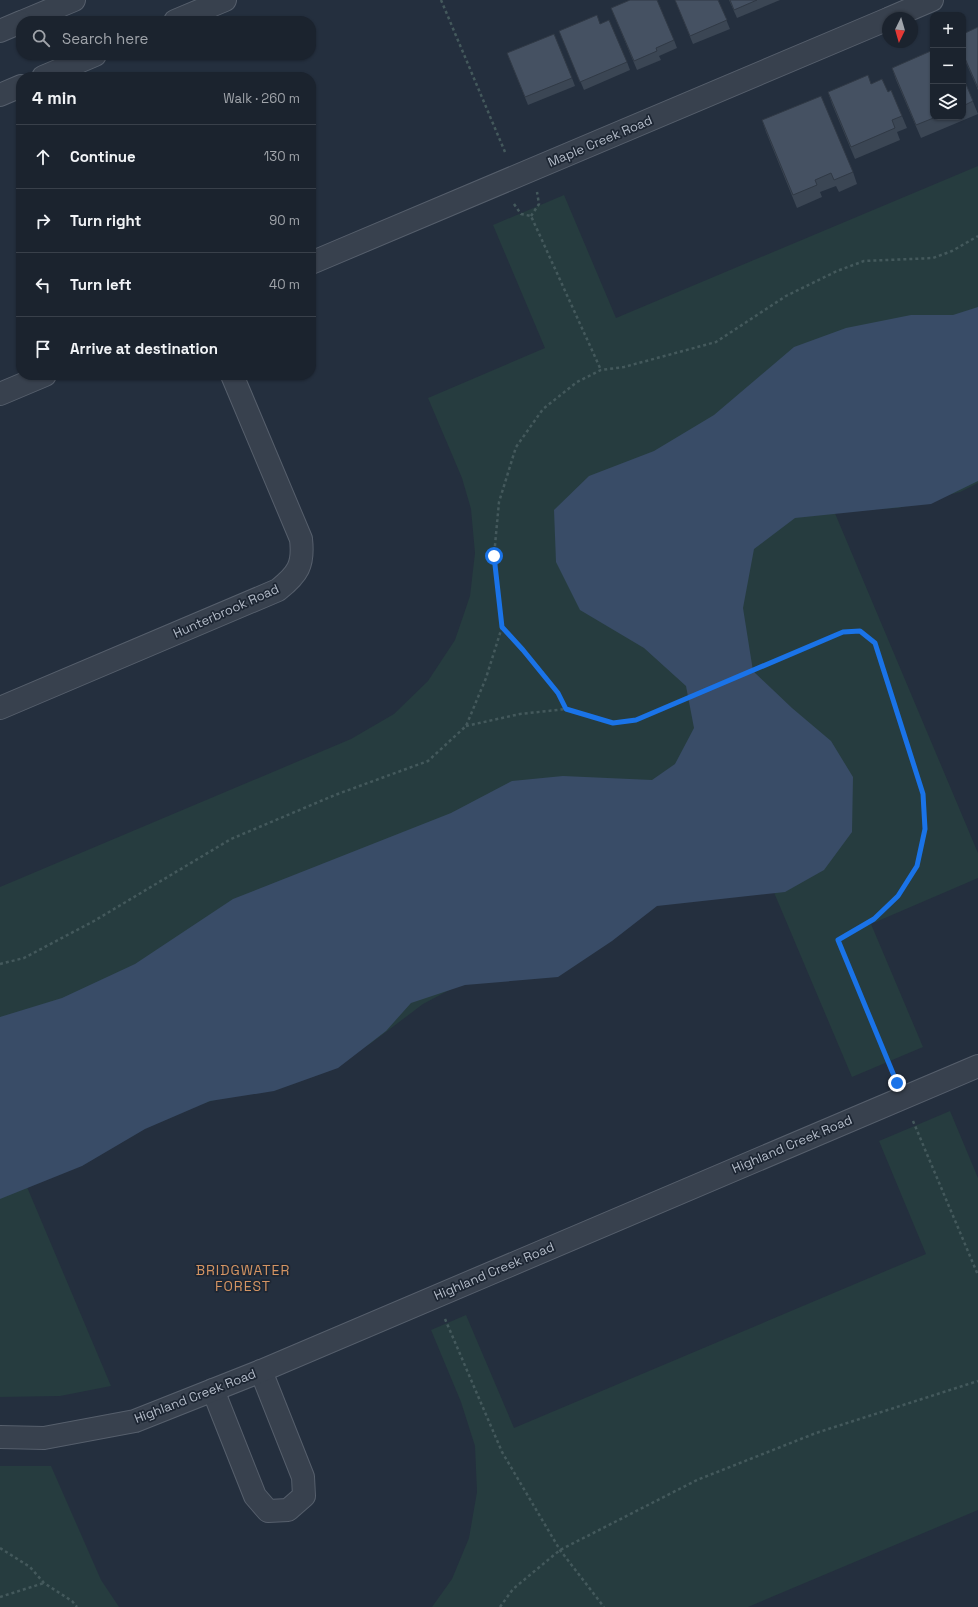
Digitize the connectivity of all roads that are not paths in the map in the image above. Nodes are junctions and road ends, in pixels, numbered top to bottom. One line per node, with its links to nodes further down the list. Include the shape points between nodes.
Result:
1 (74, 0): 5 (street)
2 (224, 0): 6 (street)
3 (932, 0): 4 (street, Maple Creek Road)
4 (903, 12)
5 (36, 16)
6 (187, 16)
7 (882, 21): 14 (street, Maple Creek Road)
8 (16, 24): 9 (street)
9 (0, 31)
10 (83, 60): 11 (street)
11 (55, 72)
12 (16, 88): 13 (street)
13 (0, 95)
14 (316, 261)
15 (33, 380): 17 (street)
16 (234, 380): 18 (street, Hunterbrook Road, via 301,539 303,553 292,578 278,590)
17 (0, 394)
18 (0, 708)
19 (978, 1066): 20 (street, Highland Creek Road)
20 (261, 1371): 21 (street, Highland Creek Road); 21 (street, via 303,1477 304,1496 288,1510 268,1511 255,1496)
21 (213, 1390): 22 (street, Highland Creek Road, via 135,1420 44,1438)
22 (0, 1437)

